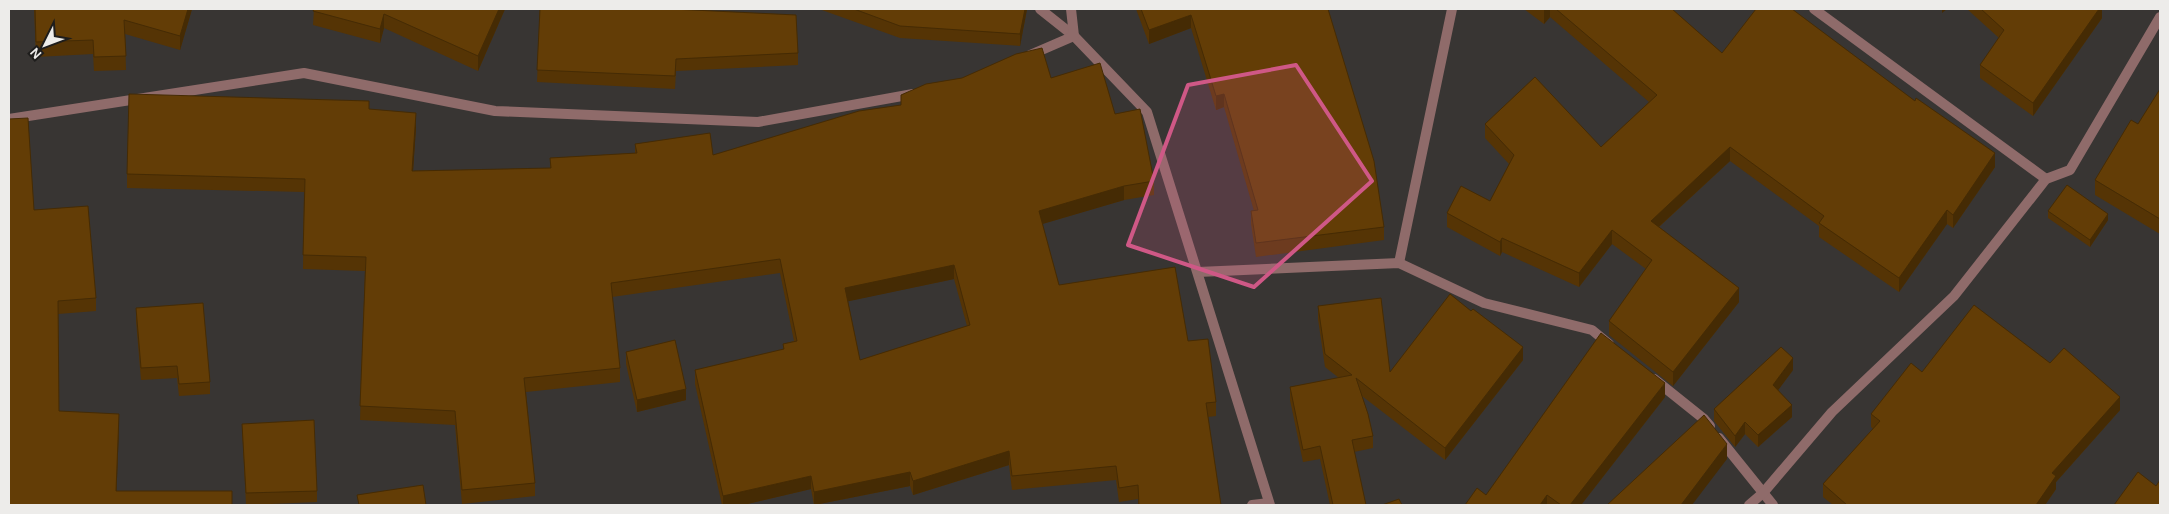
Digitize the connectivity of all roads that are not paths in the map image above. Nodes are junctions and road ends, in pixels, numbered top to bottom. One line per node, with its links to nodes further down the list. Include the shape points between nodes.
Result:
1 (1040, 9): 6 (street)
2 (1071, 9): 6 (street)
3 (1452, 9): 11 (street)
4 (1814, 9): 10 (street)
5 (2160, 17): 10 (street, via 2070,170)
6 (1074, 36): 7 (street); 12 (street, via 1147,112)
7 (1021, 59)
8 (921, 92): 9 (street, via 758,122 495,111 304,73)
9 (9, 119)
10 (2046, 179): 15 (street, via 1954,296 1832,412)
11 (1399, 263): 12 (street); 13 (street, via 1484,303 1592,330)
12 (1198, 272): 16 (street)
13 (1615, 348)
14 (1645, 372): 15 (street, via 1704,419)
15 (1763, 493): 18 (street); 19 (street)
16 (1269, 504): 17 (street)
17 (1252, 505)
18 (1749, 505)
19 (1773, 505)

